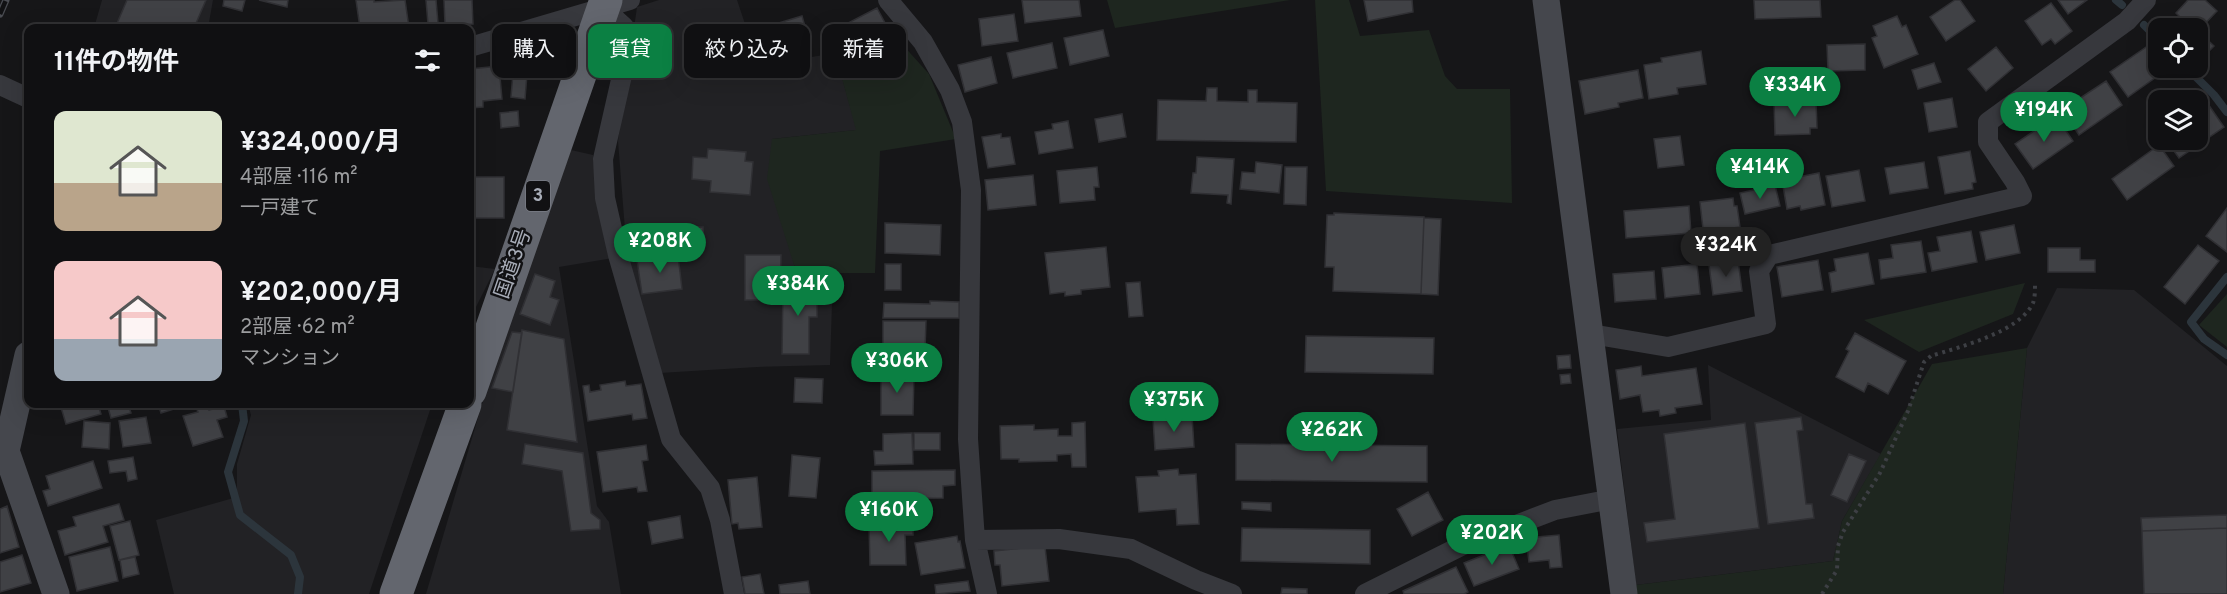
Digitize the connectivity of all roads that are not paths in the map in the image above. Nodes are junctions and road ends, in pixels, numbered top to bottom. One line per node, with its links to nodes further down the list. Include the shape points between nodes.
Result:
1 (888, 0): 14 (street, via 923,42 950,90 962,122 971,190 968,439)
2 (1546, 0): 8 (street)
3 (2146, 0): 8 (street, via 2127,21 1988,122 1988,141 2022,196 1768,255 1759,271 1766,324 1668,348)
4 (613, 3): 5 (street); 10 (highway, 国道3号 / 3); 17 (street, via 624,27 628,49 603,159 604,198 671,440 710,489)
5 (474, 46)
6 (0, 85): 7 (street)
7 (24, 97)
8 (1591, 334): 13 (street)
9 (24, 372): 12 (street)
10 (474, 380)
11 (464, 408): 16 (highway)
12 (3, 455): 15 (street)
13 (1611, 499): 20 (street, via 1555,510 1461,546); 21 (street)
14 (975, 540): 18 (street); 19 (street, via 1059,539 1131,549)
15 (56, 594)
16 (396, 594)
17 (734, 594)
18 (987, 594)
19 (1232, 594)
20 (1365, 594)
21 (1624, 594)

